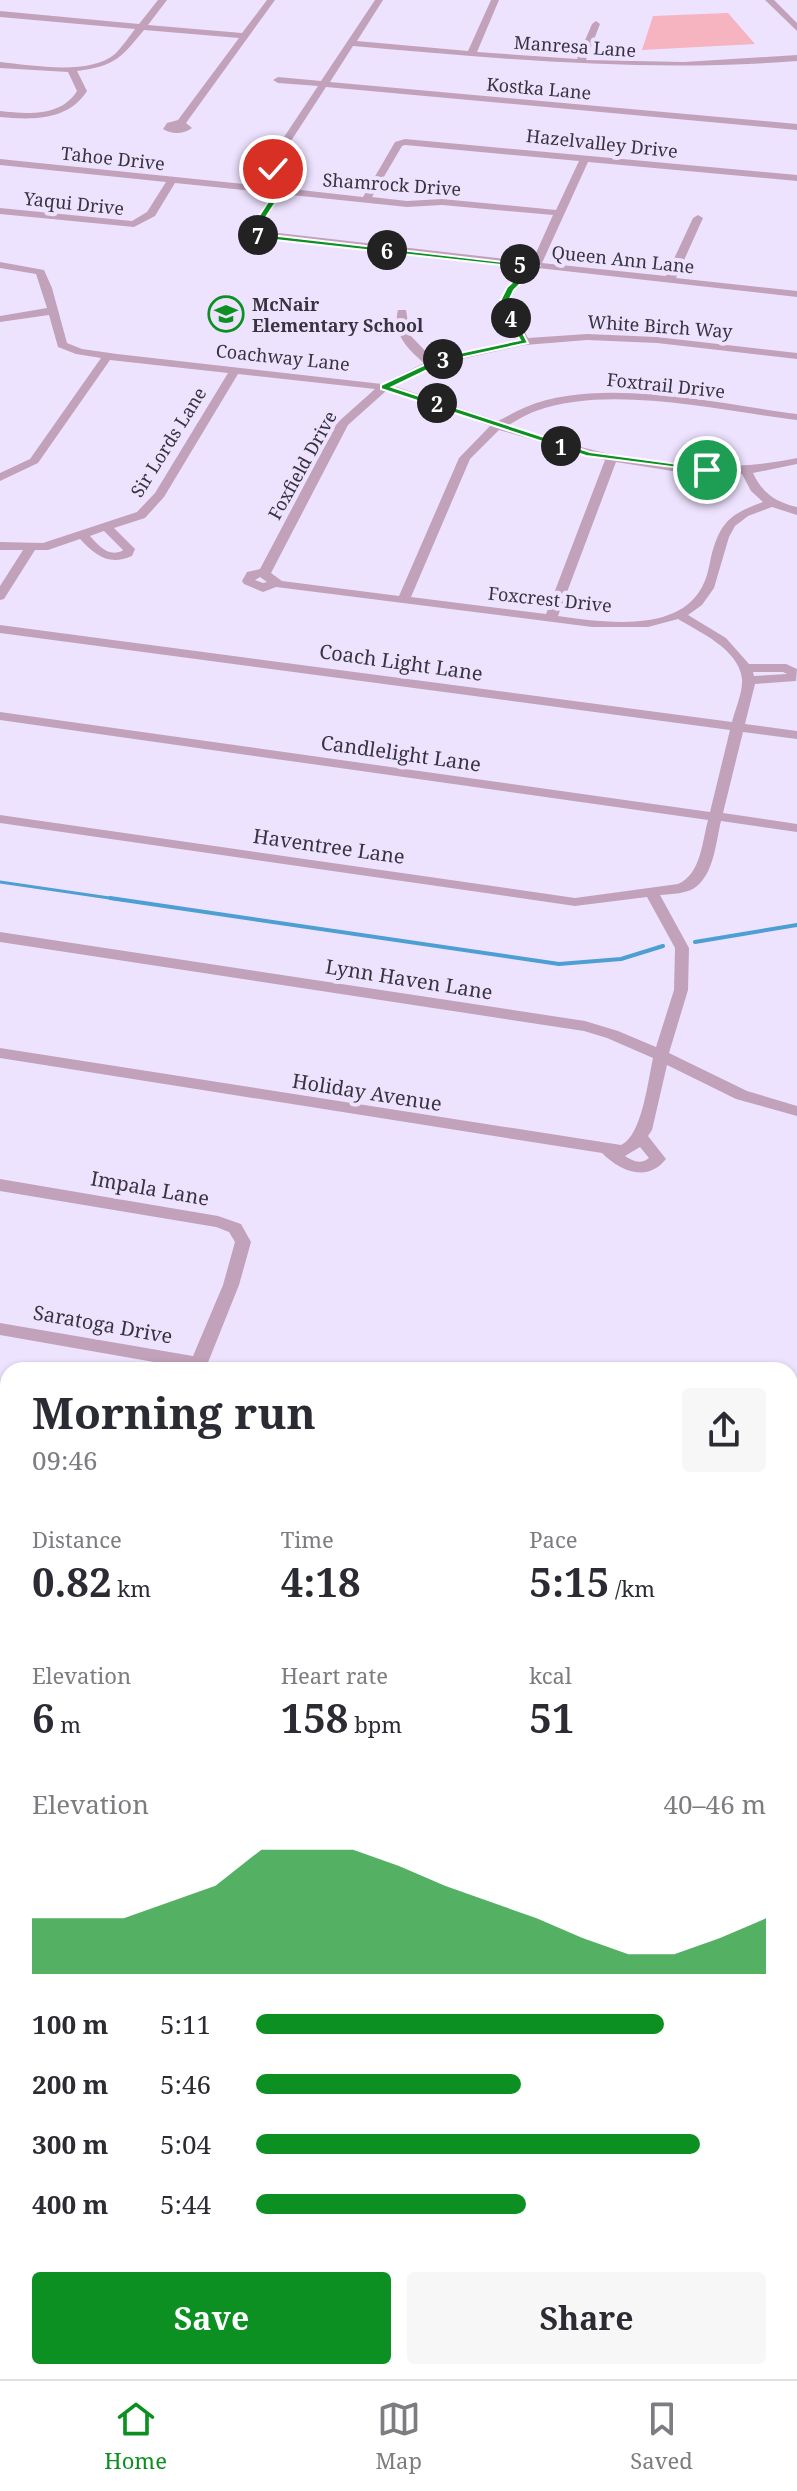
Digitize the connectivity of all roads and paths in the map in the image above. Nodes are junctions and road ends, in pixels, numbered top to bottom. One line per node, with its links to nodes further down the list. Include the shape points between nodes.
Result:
1 (163, 0): 10 (street)
2 (271, 0): 12 (street)
3 (379, 0): 13 (street)
4 (495, 0): 14 (street)
5 (769, 0): 7 (street)
6 (797, 10): 7 (street)
7 (779, 11): 11 (street)
8 (0, 14): 10 (street)
9 (596, 24): 16 (street)
10 (141, 27): 12 (street); 18 (street, via 117,57)
11 (797, 28)
12 (245, 36): 22 (street)
13 (351, 43): 14 (street, Manresa Lane); 20 (street)
14 (471, 54): 16 (street, Manresa Lane)
15 (797, 58): 16 (street, Manresa Lane, via 661,67)
16 (580, 63)
17 (0, 65): 18 (street)
18 (72, 71): 21 (street, via 81,84 81,96 65,108)
19 (278, 80): 20 (street, Kostka Lane)
20 (323, 84): 23 (street, Kostka Lane); 29 (street, via 273,161)
21 (0, 114)
22 (180, 124)
23 (797, 127)
24 (585, 158): 26 (street, Hazelvalley Drive); 30 (street, Hazelvalley Drive, via 402,140); 32 (street)
25 (0, 162): 27 (street, Tahoe Drive)
26 (797, 178)
27 (172, 180): 28 (street, Tahoe Drive); 31 (street, Yaqui Drive, via 151,214 134,224)
28 (222, 186): 29 (street, Shamrock Drive)
29 (279, 191): 30 (street, Shamrock Drive); 35 (street, Queen Ann Lane, via 251,236)
30 (366, 200): 32 (street, Shamrock Drive)
31 (0, 211)
32 (559, 213): 35 (street)
33 (698, 218): 36 (street)
34 (0, 265): 38 (street, Coachway Lane, via 40,272)
35 (535, 266): 36 (street, Queen Ann Lane); 41 (street, via 510,289 504,303)
36 (670, 280): 37 (street, Queen Ann Lane)
37 (797, 294)
38 (51, 311): 40 (street); 43 (street, Coachway Lane, via 62,345)
39 (402, 312): 44 (street, via 401,332)
40 (0, 319)
41 (525, 342): 42 (street, White Birch Way, via 622,338); 44 (street, White Birch Way)
42 (797, 356)
43 (107, 357): 45 (street, Coachway Lane); 52 (street, via 39,455)
44 (431, 363): 46 (street, White Birch Way)
45 (235, 370): 46 (street, Coachway Lane); 55 (street, Sir Lords Lane, via 151,507)
46 (384, 387): 48 (street, Coachway Lane); 59 (street, Foxfield Drive, via 343,423)
47 (797, 417): 48 (street, Foxtrail Drive, via 598,396 538,406)
48 (497, 425): 49 (street, Coachway Lane); 61 (street, Foxtrail Drive, via 465,458)
49 (611, 459): 51 (street, Coachway Lane); 63 (street)
50 (797, 461): 51 (street, Coachway Lane)
51 (747, 472): 53 (street)
52 (0, 478)
53 (770, 504): 54 (street); 62 (street, Foxcrest Drive, via 728,525 708,589)
54 (797, 511)
55 (107, 528): 56 (street, Sir Lords Lane); 56 (street, via 128,553 107,558)
56 (83, 535): 58 (street, Sir Lords Lane)
57 (0, 546): 58 (street)
58 (30, 549): 60 (street)
59 (268, 577): 61 (street, Foxcrest Drive)
60 (0, 596)
61 (404, 599): 63 (street, Foxcrest Drive)
62 (678, 614): 63 (street, Foxcrest Drive, via 624,625); 66 (street, via 736,653 748,674)
63 (551, 618)
64 (0, 629): 66 (street, Coach Light Lane)
65 (0, 716): 68 (street, Candlelight Lane)
66 (736, 727): 67 (street, Coach Light Lane); 68 (street)
67 (797, 735)
68 (717, 818): 70 (street, Candlelight Lane); 71 (street, Haventree Lane, via 703,867 692,883)
69 (0, 819): 71 (street, Haventree Lane, via 575,902)
70 (797, 828)
71 (652, 893): 74 (street, via 682,948 683,964 681,990)
72 (0, 937): 74 (street, Lynn Haven Lane, via 585,1026 630,1040)
73 (0, 1053): 77 (street, Holiday Avenue)
74 (661, 1057): 75 (street, Lynn Haven Lane, via 755,1102); 76 (street)
75 (797, 1111)
76 (641, 1138): 77 (street, Holiday Avenue, via 622,1151); 77 (street, via 658,1159 652,1165 627,1167)
77 (608, 1150)
78 (0, 1185): 81 (street, Impala Lane, via 235,1228 243,1242 239,1261)
79 (0, 1329): 80 (street, Saratoga Drive)
80 (176, 1362)
81 (199, 1362)

